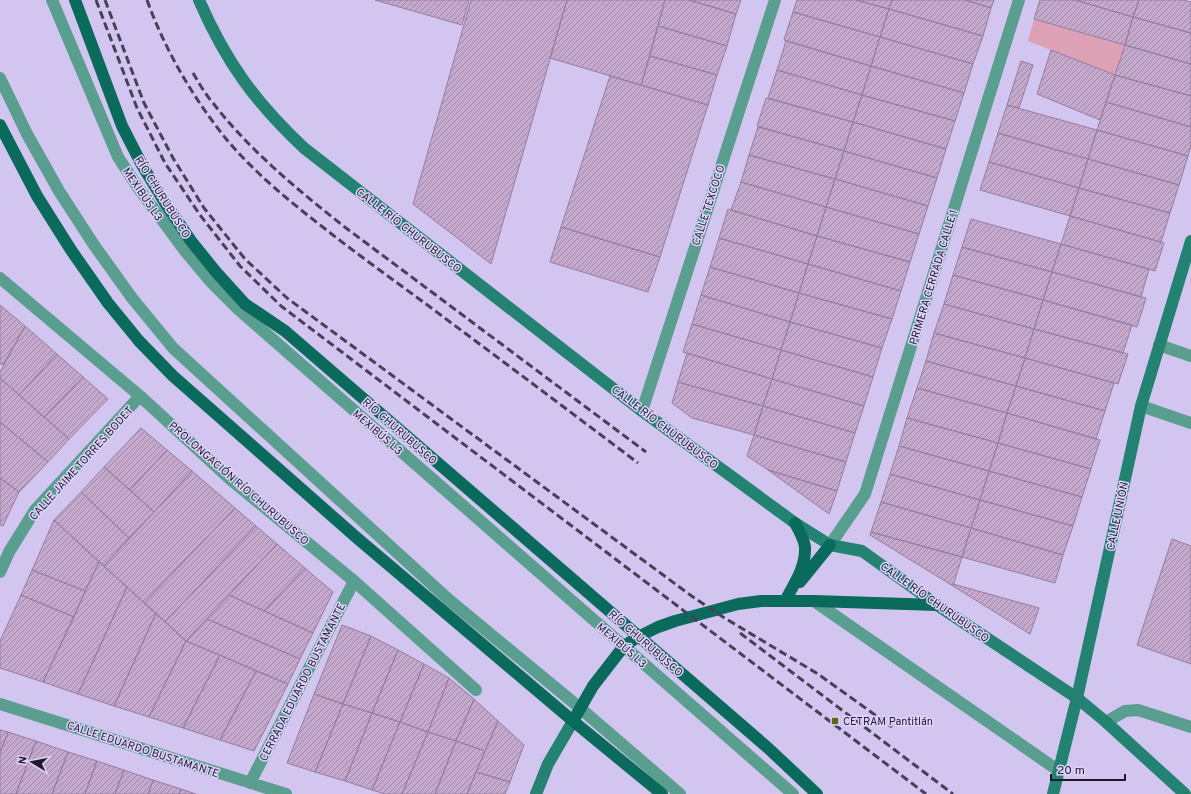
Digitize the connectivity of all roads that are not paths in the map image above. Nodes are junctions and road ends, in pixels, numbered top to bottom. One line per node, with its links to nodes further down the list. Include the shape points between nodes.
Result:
1 (52, 0): 24 (street, MEXIBÚS L3, via 118,157 161,220 210,281 244,314)
2 (75, 0): 23 (main road, RÍO CHURUBUSCO, via 122,126 142,165 191,241 216,272 245,304 285,331)
3 (199, 0): 14 (street, CALLE RÍO CHURUBUSCO, via 225,54 242,80 281,127 304,148)
4 (775, 0): 14 (street, CALLE TEXCOCO)
5 (1020, 0): 17 (street, PRIMERA CERRADA CALLE 1, via 866,494)
6 (0, 78): 28 (street, via 63,197 123,286 173,348 448,599)
7 (0, 125): 29 (main road, via 37,196 71,250 139,341 173,376 357,538)
8 (1191, 240): 10 (street, CALLE UNIÓN)
9 (0, 278): 12 (street, PROLONGACIÓN RÍO CHURUBUSCO)
10 (1159, 345): 11 (street); 13 (street, CALLE UNIÓN)
11 (1191, 356)
12 (140, 396): 18 (street, CALLE JAIME TORRES BODET, via 35,510); 19 (street, PROLONGACIÓN RÍO CHURUBUSCO, via 230,478)
13 (1141, 406): 15 (street); 26 (street, CALLE UNIÓN)
14 (642, 411): 16 (street, CALLE RÍO CHURUBUSCO)
15 (1191, 423)
16 (796, 523): 17 (street, CALLE RÍO CHURUBUSCO); 20 (main road, via 805,546 797,579)
17 (830, 545): 20 (main road); 22 (street, CALLE RÍO CHURUBUSCO, via 862,551)
18 (0, 572)
19 (354, 580): 25 (street, PROLONGACIÓN RÍO CHURUBUSCO); 33 (street, CERRADA EDUARDO BUSTAMANTE)
20 (785, 601): 21 (main road); 23 (main road, via 731,605 663,625)
21 (814, 601): 22 (main road); 32 (street)
22 (937, 605): 26 (street, CALLE RÍO CHURUBUSCO)
23 (638, 637): 24 (main road); 39 (main road, RÍO CHURUBUSCO, via 768,748)
24 (624, 646): 28 (main road, via 593,686); 38 (street, MEXIBÚS L3)
25 (476, 690)
26 (1077, 698): 30 (street, CALLE RÍO CHURUBUSCO); 32 (street, CALLE UNIÓN)
27 (0, 704): 33 (street, CALLE EDUARDO BUSTAMANTE)
28 (580, 708): 29 (main road); 37 (street)
29 (573, 721): 35 (street, via 548,764); 36 (main road)
30 (1106, 722): 31 (street, via 1125,711 1138,710); 41 (street, CALLE RÍO CHURUBUSCO)
31 (1191, 727)
32 (1059, 771): 40 (street, CALLE UNIÓN)
33 (250, 783): 34 (street, CALLE EDUARDO BUSTAMANTE)
34 (286, 794)
35 (536, 794)
36 (662, 794)
37 (680, 794)
38 (793, 794)
39 (817, 794)
40 (1053, 794)
41 (1185, 794)

